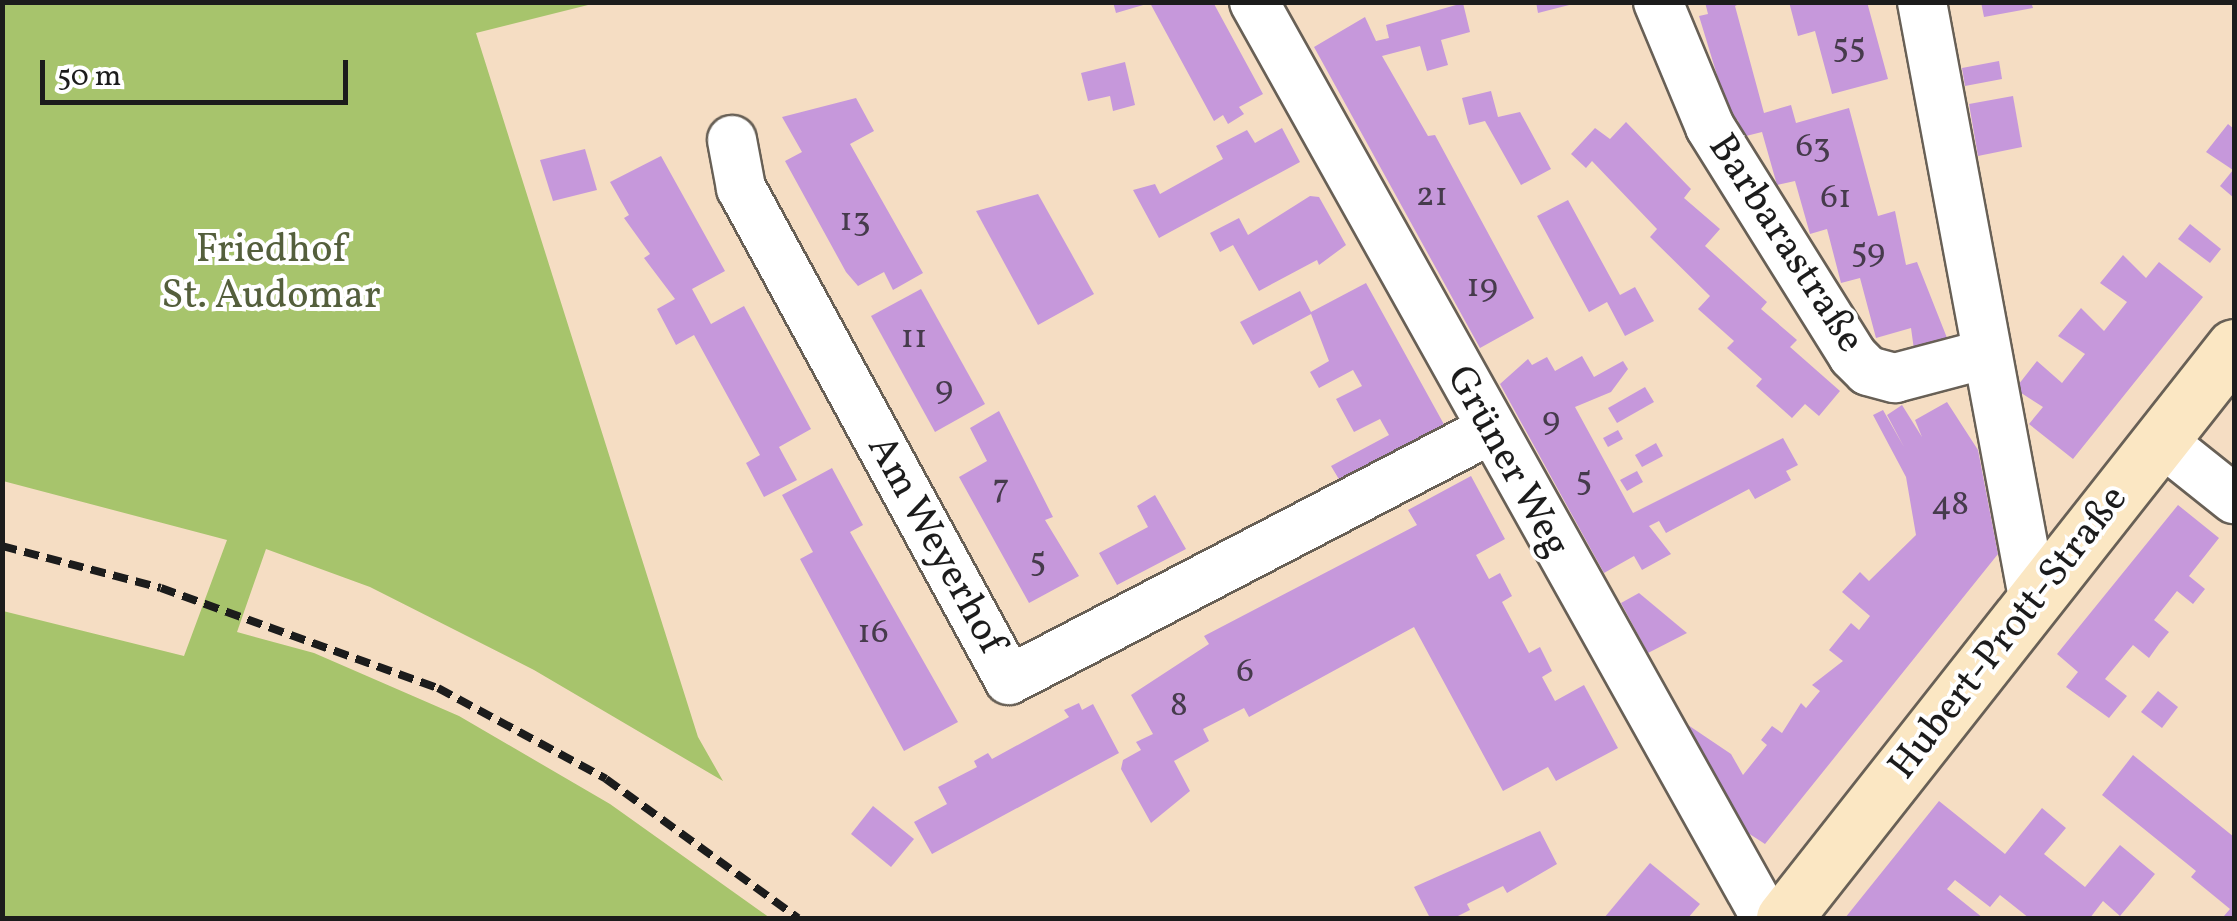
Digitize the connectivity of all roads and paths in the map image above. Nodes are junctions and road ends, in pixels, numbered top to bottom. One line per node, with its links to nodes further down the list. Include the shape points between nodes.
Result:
1 (1254, 2): 7 (street, Grüner Weg)
2 (1658, 2): 6 (street, Barbarastraße, via 1710,127 1852,356 1868,370 1895,378)
3 (1922, 2): 6 (street)
4 (732, 140): 7 (street, Am Weyerhof, via 741,188 1008,680)
5 (2234, 347): 8 (street, Hubert-Prott-Straße)
6 (1986, 354): 10 (street)
7 (1488, 431): 11 (street, Grüner Weg)
8 (2160, 440): 9 (street); 10 (street, Hubert-Prott-Straße)
9 (2234, 499)
10 (2034, 603): 12 (street, Hubert-Prott-Straße)
11 (1766, 918)
12 (1784, 918)

